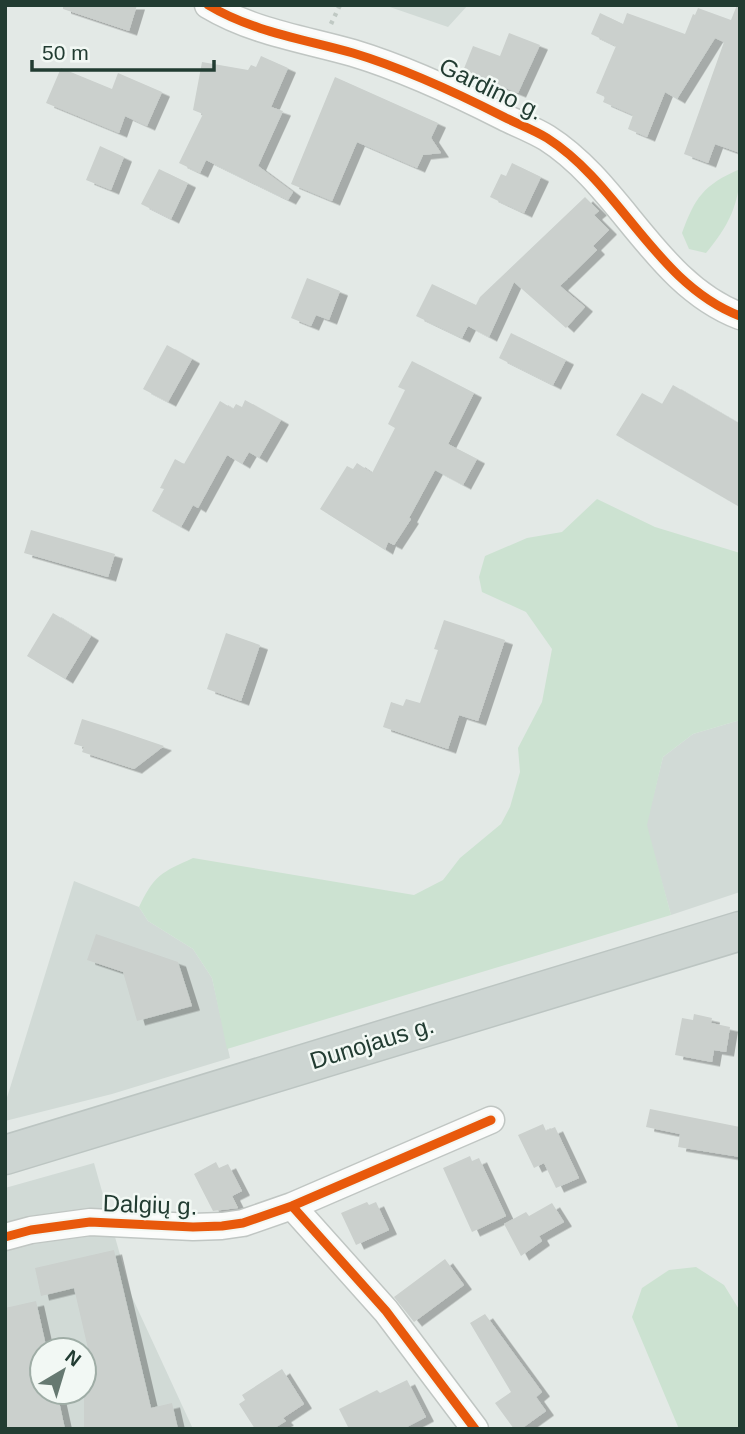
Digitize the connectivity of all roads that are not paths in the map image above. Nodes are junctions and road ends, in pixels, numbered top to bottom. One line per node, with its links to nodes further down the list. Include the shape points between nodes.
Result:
1 (208, 5): 2 (street, Gardino g., via 249,26 412,73 547,138 582,166 686,282 721,309)
2 (740, 316)
3 (740, 931): 5 (main road, Dunojaus g.)
4 (491, 1120): 6 (street, Dalgių g.)
5 (5, 1155)
6 (292, 1206): 7 (street, Dalgių g., via 222,1226 90,1222); 8 (street, via 386,1311)
7 (5, 1237)
8 (475, 1429)

